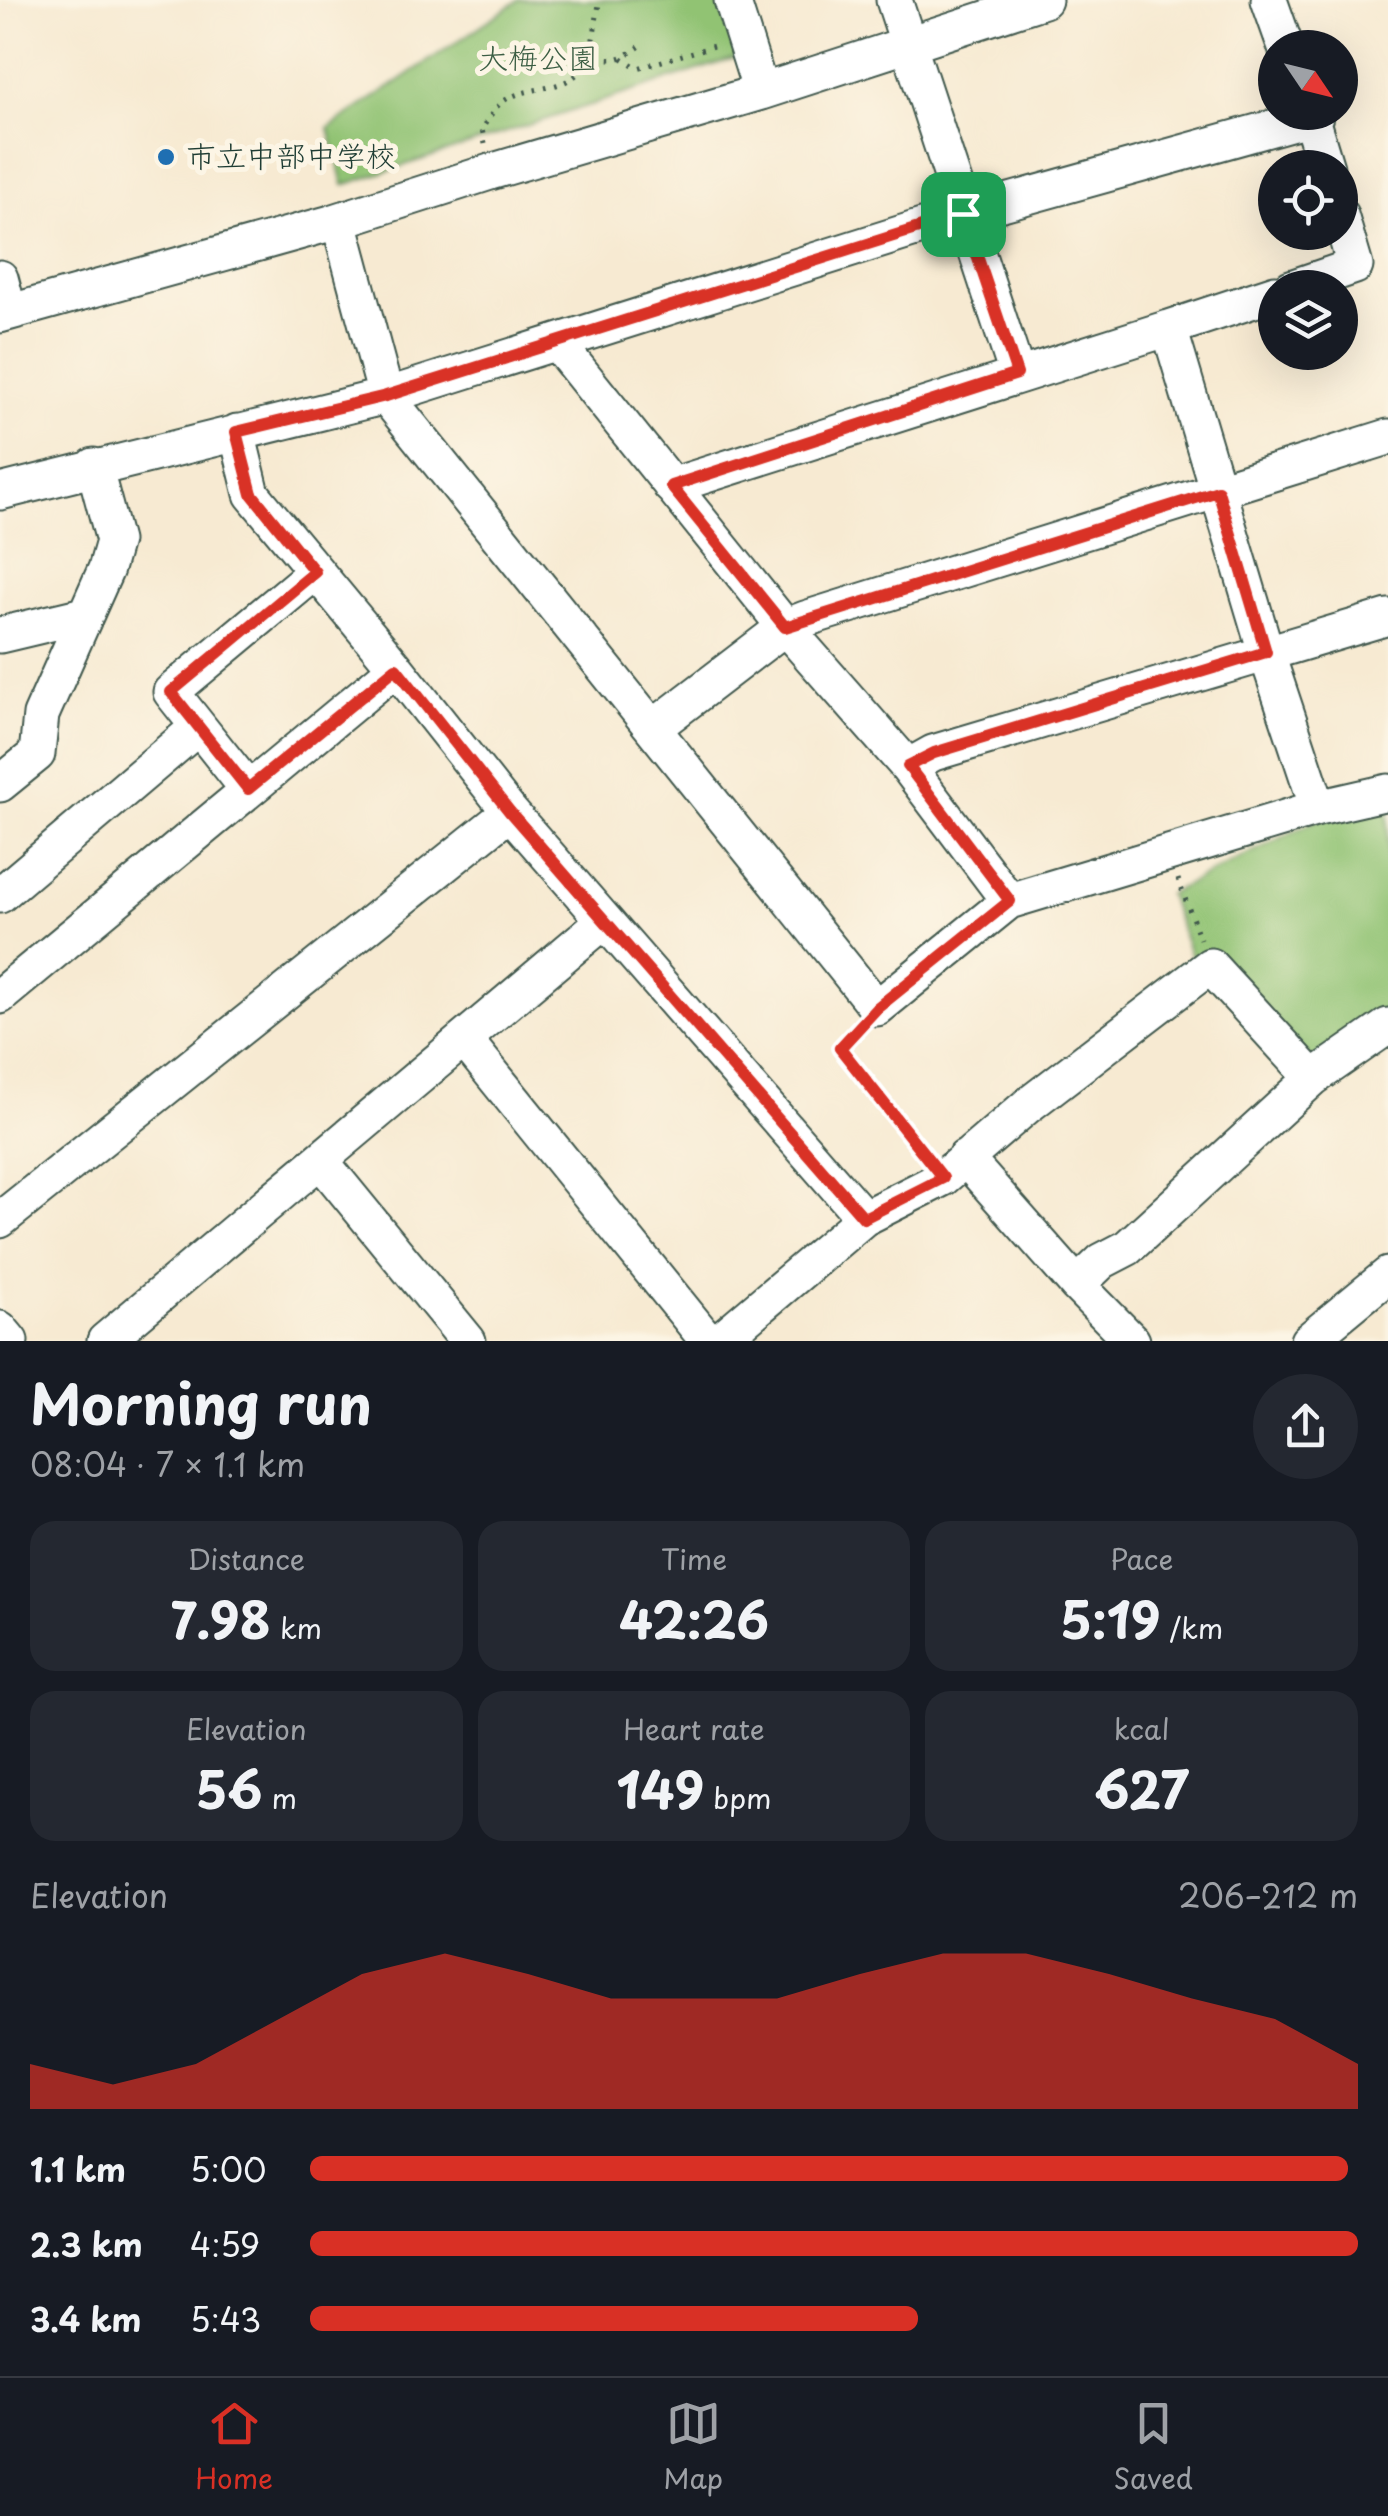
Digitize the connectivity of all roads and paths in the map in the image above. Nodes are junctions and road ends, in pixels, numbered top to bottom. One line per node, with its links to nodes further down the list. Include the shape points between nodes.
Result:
1 (600, 0): 10 (path)
2 (732, 0): 12 (street)
3 (894, 0): 9 (street)
4 (1044, 0): 9 (street)
5 (1269, 0): 6 (street)
6 (1280, 30)
7 (722, 36): 11 (path, via 717,46 638,68)
8 (645, 43): 11 (path)
9 (908, 46): 12 (street); 15 (street)
10 (588, 56): 11 (path); 14 (path, via 570,80 500,104 482,130)
11 (622, 58)
12 (761, 92): 14 (street)
13 (1262, 130): 15 (street)
14 (490, 172): 16 (street)
15 (963, 214): 23 (street); 24 (street)
16 (339, 221): 21 (street); 25 (street)
17 (1350, 250): 18 (street, via 1355,266)
18 (1343, 270)
19 (0, 278): 21 (street)
20 (1258, 299): 22 (street)
21 (5, 314)
22 (1169, 328): 24 (street); 30 (street)
23 (557, 343): 25 (street); 29 (street)
24 (1017, 374): 29 (street)
25 (386, 396): 26 (street); 40 (street)
26 (236, 432): 28 (street); 32 (street, via 252,494)
27 (1388, 437): 30 (street)
28 (94, 466): 31 (street); 33 (street, via 114,540)
29 (671, 486): 35 (street)
30 (1218, 491): 35 (street); 37 (street)
31 (0, 492)
32 (315, 572): 38 (street); 39 (street, via 171,692)
33 (84, 615): 36 (street); 42 (street, via 40,715 37,754)
34 (1388, 618): 37 (street)
35 (785, 627): 40 (street); 41 (street)
36 (0, 635)
37 (1266, 652): 41 (street); 45 (street)
38 (396, 668): 43 (street); 46 (street)
39 (197, 728): 43 (street); 48 (street)
40 (654, 728): 53 (street)
41 (908, 766): 49 (street)
42 (0, 784)
43 (248, 789): 52 (street)
44 (1388, 792): 45 (street)
45 (1318, 808): 47 (street)
46 (510, 812): 50 (street); 60 (street)
47 (1169, 853): 49 (street); 51 (path)
48 (0, 894)
49 (1010, 901): 53 (street)
50 (604, 921): 55 (street); 59 (street)
51 (1210, 966): 56 (street); 58 (street)
52 (2, 990)
53 (877, 1008): 58 (path, via 840,1048)
54 (1388, 1026): 56 (street)
55 (464, 1039): 57 (street); 67 (street)
56 (1314, 1078): 62 (street)
57 (320, 1160): 65 (street); 66 (street)
58 (954, 1168): 59 (street); 62 (street)
59 (864, 1218): 68 (street)
60 (0, 1220)
61 (1388, 1275): 70 (street)
62 (1077, 1285): 69 (street)
63 (0, 1328): 64 (street)
64 (10, 1341)
65 (105, 1341)
66 (468, 1341)
67 (708, 1341)
68 (719, 1341)
69 (1132, 1341)
70 (1308, 1341)

